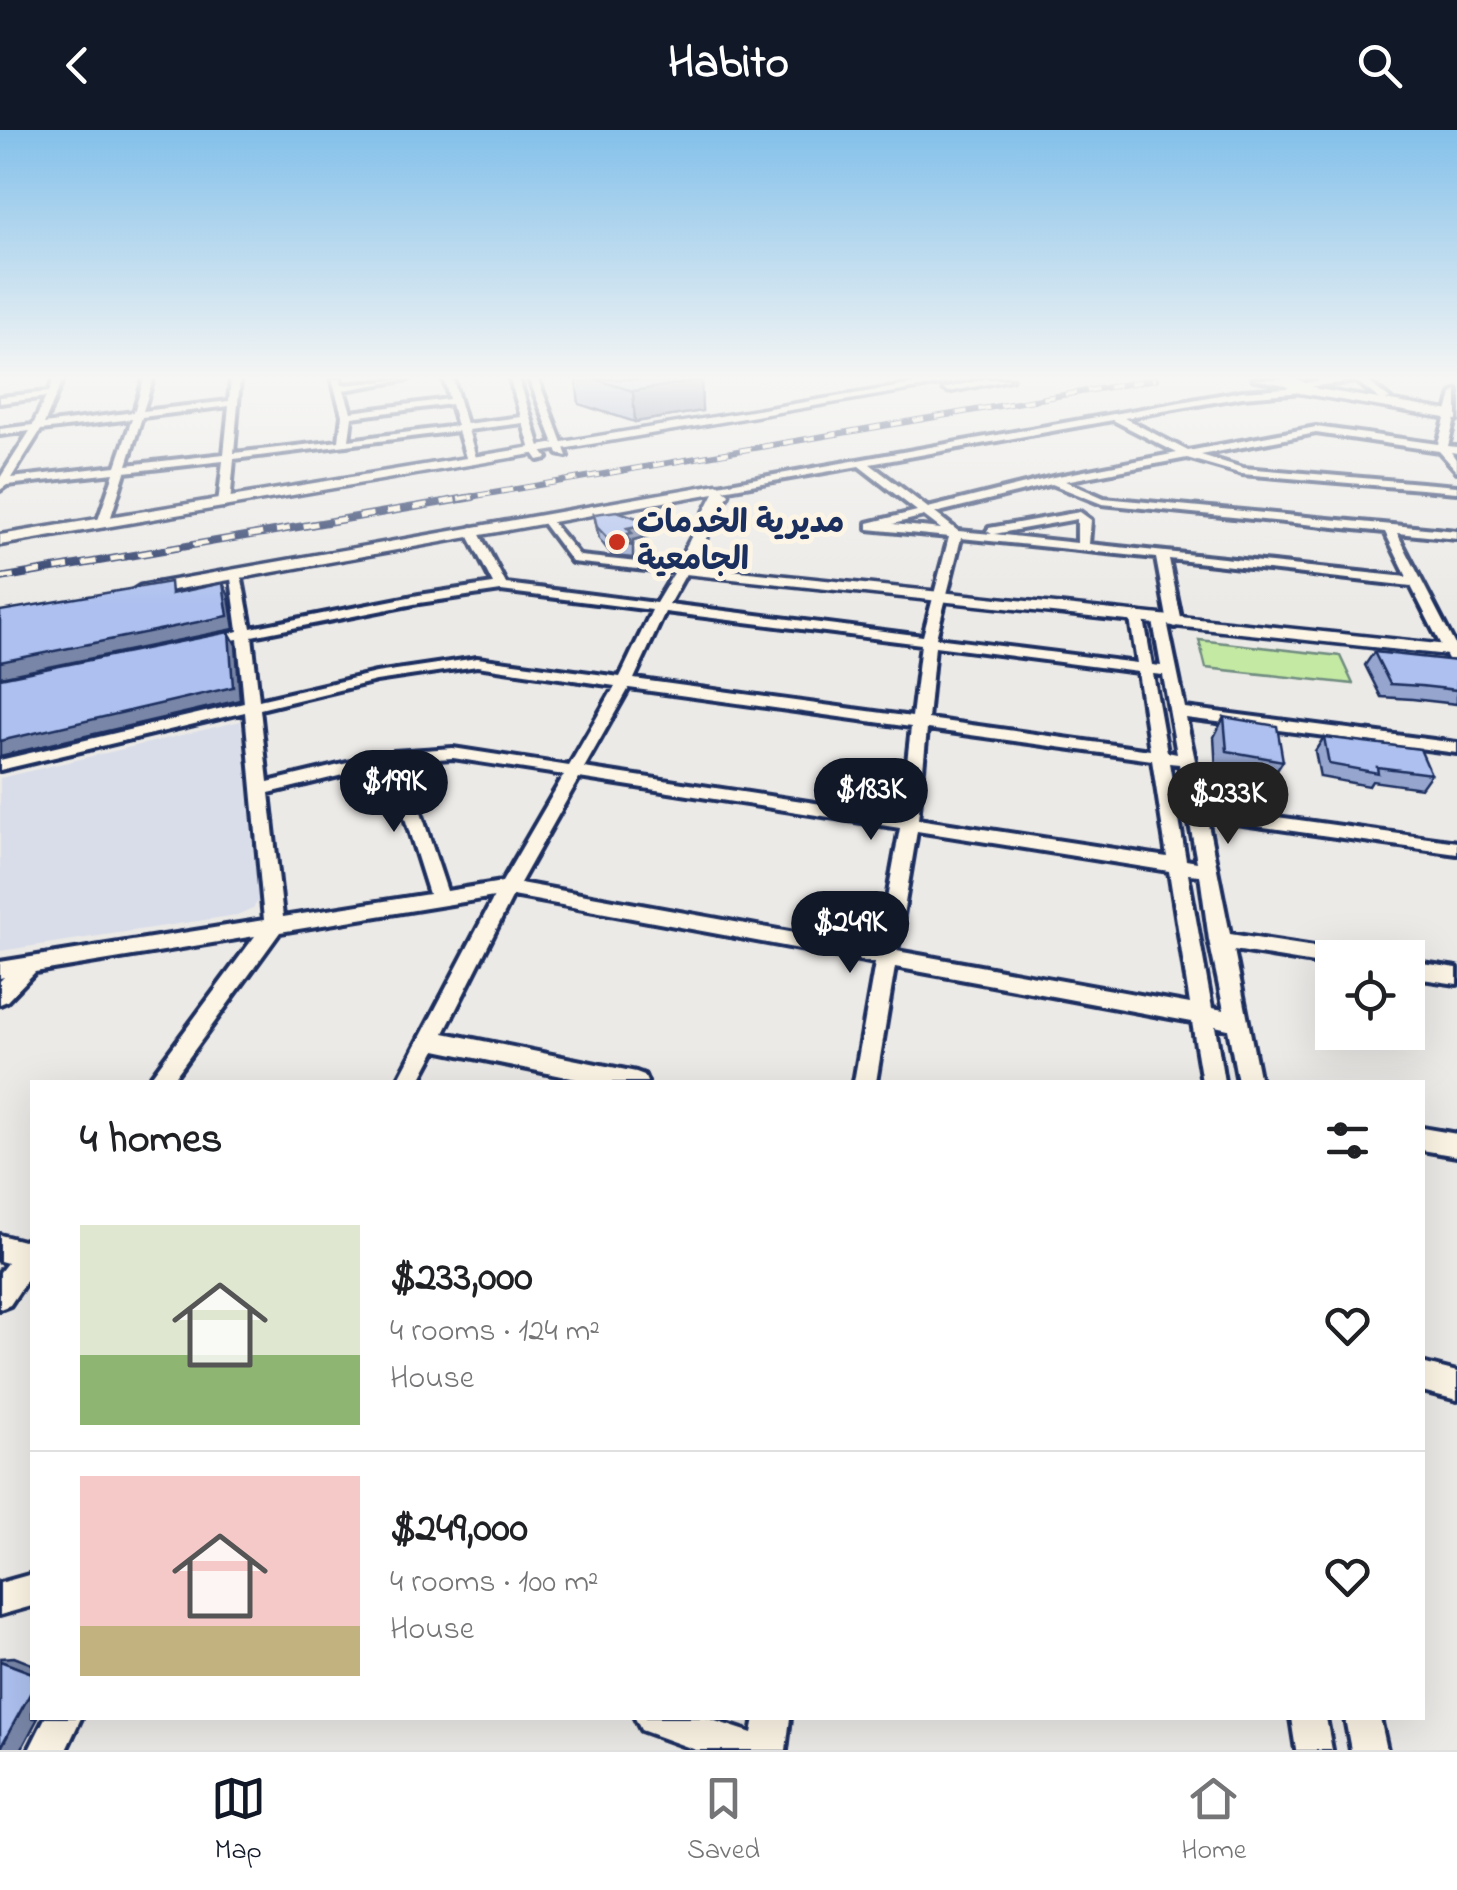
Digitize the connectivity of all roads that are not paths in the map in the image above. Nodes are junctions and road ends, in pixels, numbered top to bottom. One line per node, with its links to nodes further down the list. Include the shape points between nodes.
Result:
1 (20, 455): 13 (street)
2 (124, 455): 15 (street)
3 (230, 455): 4 (street); 15 (street); 21 (street)
4 (234, 455)
5 (470, 455): 11 (street)
6 (533, 455): 11 (street)
7 (536, 455): 16 (street, via 452,473)
8 (903, 455): 12 (street)
9 (1183, 455): 17 (street)
10 (1188, 455): 20 (street, via 1256,474)
11 (472, 461): 16 (street)
12 (861, 462): 19 (street); 22 (street)
13 (14, 463): 14 (street); 18 (street)
14 (0, 464)
15 (118, 470): 18 (street); 24 (street)
16 (401, 476): 21 (street)
17 (1053, 480): 22 (street); 25 (street, via 1102,501)
18 (2, 485)
19 (717, 488): 23 (street); 33 (street, via 722,494)
20 (1457, 489)
21 (224, 504): 24 (street)
22 (923, 510): 28 (street); 28 (street, via 871,524)
23 (546, 519): 26 (street); 33 (street, via 576,559)
24 (102, 523): 30 (street)
25 (1389, 528): 29 (street); 35 (street)
26 (472, 531): 34 (street); 36 (street)
27 (979, 534): 28 (street); 31 (street); 31 (street, via 1074,514 1084,517)
28 (956, 535): 37 (street)
29 (1457, 535)
30 (0, 540)
31 (1083, 546): 32 (street)
32 (1162, 555): 35 (street); 41 (street)
33 (682, 570): 37 (street); 39 (street)
34 (235, 574): 38 (street); 42 (street)
35 (1415, 582): 45 (street)
36 (501, 587): 39 (street); 42 (street)
37 (938, 595): 40 (street); 43 (street)
38 (114, 596)
39 (659, 609): 43 (street); 48 (street)
40 (1137, 619): 41 (street); 46 (street)
41 (1168, 622): 45 (street); 47 (street)
42 (245, 634): 44 (street); 49 (street)
43 (928, 642): 46 (street); 51 (street)
44 (189, 645)
45 (1455, 655)
46 (1147, 668): 47 (street); 53 (street)
47 (1168, 671): 50 (street)
48 (625, 682): 49 (street, via 458,662); 51 (street); 57 (street)
49 (250, 707): 56 (street); 58 (street)
50 (1178, 712): 52 (street); 55 (street)
51 (920, 724): 53 (street); 60 (street)
52 (1457, 748)
53 (1160, 756): 55 (street); 62 (street)
54 (394, 758): 57 (street, via 453,753); 58 (street); 65 (street)
55 (1187, 760): 59 (street)
56 (0, 765)
57 (574, 772): 60 (street); 64 (street)
58 (259, 790): 66 (street)
59 (1197, 812): 61 (street); 63 (street)
60 (909, 826): 62 (street); 69 (street)
61 (1457, 848)
62 (1175, 866): 63 (street); 75 (street)
63 (1208, 870): 67 (street)
64 (508, 888): 65 (street); 69 (street); 77 (street)
65 (440, 898): 66 (street)
66 (274, 926): 70 (street); 78 (street)
67 (1220, 940): 68 (street); 76 (street)
68 (1315, 955)
69 (889, 958): 75 (street); 81 (street)
70 (30, 964): 71 (street); 74 (street)
71 (0, 970)
72 (1425, 971): 73 (street)
73 (1457, 976)
74 (0, 996)
75 (1202, 1014): 76 (street); 82 (street)
76 (1234, 1022): 83 (street)
77 (431, 1040): 79 (street); 80 (street)
78 (159, 1080)
79 (409, 1080)
80 (626, 1080)
81 (865, 1080)
82 (1213, 1080)
83 (1248, 1080)
84 (1425, 1140): 85 (street)
85 (1457, 1145)
86 (0, 1248): 87 (street)
87 (30, 1253): 88 (street)
88 (0, 1295)
89 (1425, 1378): 90 (street)
90 (1457, 1386)
91 (30, 1591): 92 (street)
92 (0, 1599)
93 (63, 1720): 98 (street)
94 (659, 1720): 99 (street)
95 (772, 1720): 100 (street)
96 (1309, 1720): 101 (street)
97 (1364, 1720): 102 (street)
98 (46, 1750)
99 (750, 1750)
100 (768, 1750)
101 (1314, 1750)
102 (1369, 1750)

